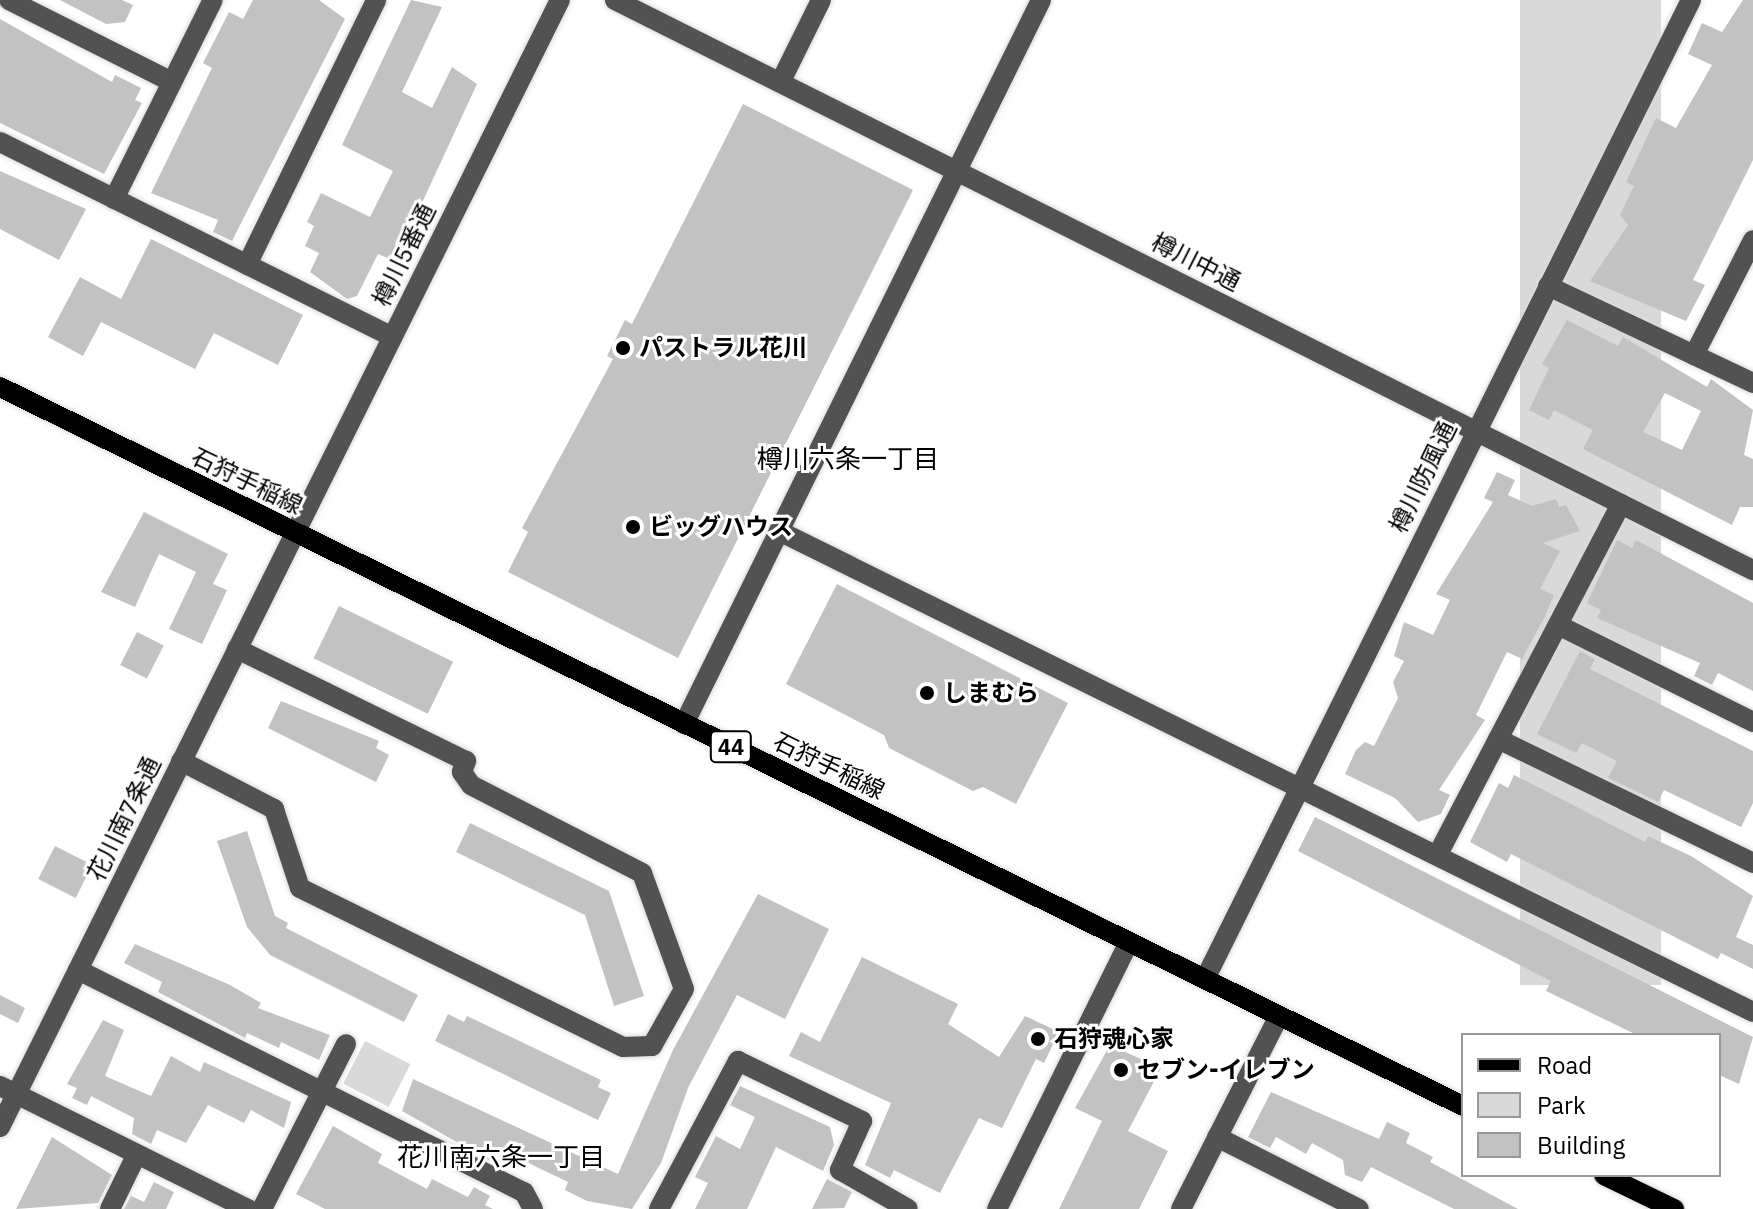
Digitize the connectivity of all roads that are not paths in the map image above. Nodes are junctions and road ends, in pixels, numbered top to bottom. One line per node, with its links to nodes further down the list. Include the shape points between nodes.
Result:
1 (9, 0): 10 (street)
2 (213, 0): 10 (street)
3 (376, 0): 15 (street)
4 (560, 0): 17 (street, 樽川5番通)
5 (615, 0): 9 (street, 樽川中通)
6 (821, 0): 9 (street)
7 (1041, 0): 12 (street)
8 (1691, 0): 16 (street, 樽川防風通)
9 (781, 81): 12 (street, 樽川中通)
10 (172, 82): 13 (street)
11 (0, 142): 13 (street)
12 (957, 172): 21 (street, 樽川中通); 23 (street)
13 (114, 199): 15 (street)
14 (1753, 240): 18 (street)
15 (247, 265): 17 (street)
16 (1548, 286): 18 (street); 21 (street, 樽川防風通)
17 (392, 337): 24 (street, 樽川5番通)
18 (1694, 355): 19 (street)
19 (1753, 383)
20 (0, 387): 24 (main road, 石狩手稲線 / 44)
21 (1475, 431): 22 (street, 樽川中通); 32 (street, 樽川防風通)
22 (1621, 504): 25 (street, 樽川中通); 26 (street)
23 (779, 531): 29 (street); 32 (street)
24 (294, 534): 27 (street, 花川南7条通); 29 (main road, 石狩手稲線 / 44)
25 (1753, 570)
26 (1558, 625): 28 (street); 30 (street)
27 (237, 649): 31 (street, 花川南7条通); 31 (street, via 466,761 462,772 471,785 642,873 684,989 652,1046 623,1047 300,888 274,809)
28 (1753, 722)
29 (684, 724): 35 (main road, 石狩手稲線 / 44)
30 (1498, 739): 33 (street); 34 (street)
31 (181, 761): 36 (street, 花川南7条通)
32 (1301, 785): 33 (street); 37 (street, 樽川防風通)
33 (1438, 854): 38 (street)
34 (1753, 863)
35 (1129, 942): 37 (main road, 石狩手稲線 / 44); 56 (street)
36 (78, 970): 41 (street, 花川南7条通); 42 (street)
37 (1205, 979): 39 (main road, 石狩手稲線 / 44)
38 (1753, 1012)
39 (1279, 1016): 43 (main road, 石狩手稲線 / 44); 45 (street)
40 (346, 1044): 42 (street)
41 (8, 1090): 44 (street, 花川南7条通); 46 (street)
42 (322, 1091): 52 (street); 53 (street, via 524,1192)
43 (1461, 1105)
44 (0, 1127)
45 (1217, 1137): 48 (street); 57 (street)
46 (137, 1154): 50 (street); 51 (street)
47 (1608, 1177): 49 (main road)
48 (1337, 1204): 58 (street)
49 (1661, 1206)
50 (110, 1209)
51 (248, 1209)
52 (262, 1209)
53 (533, 1209)
54 (659, 1209): 55 (street, via 738,1061 862,1121 840,1170)
55 (908, 1209)
56 (997, 1209)
57 (1181, 1209)
58 (1359, 1209)

